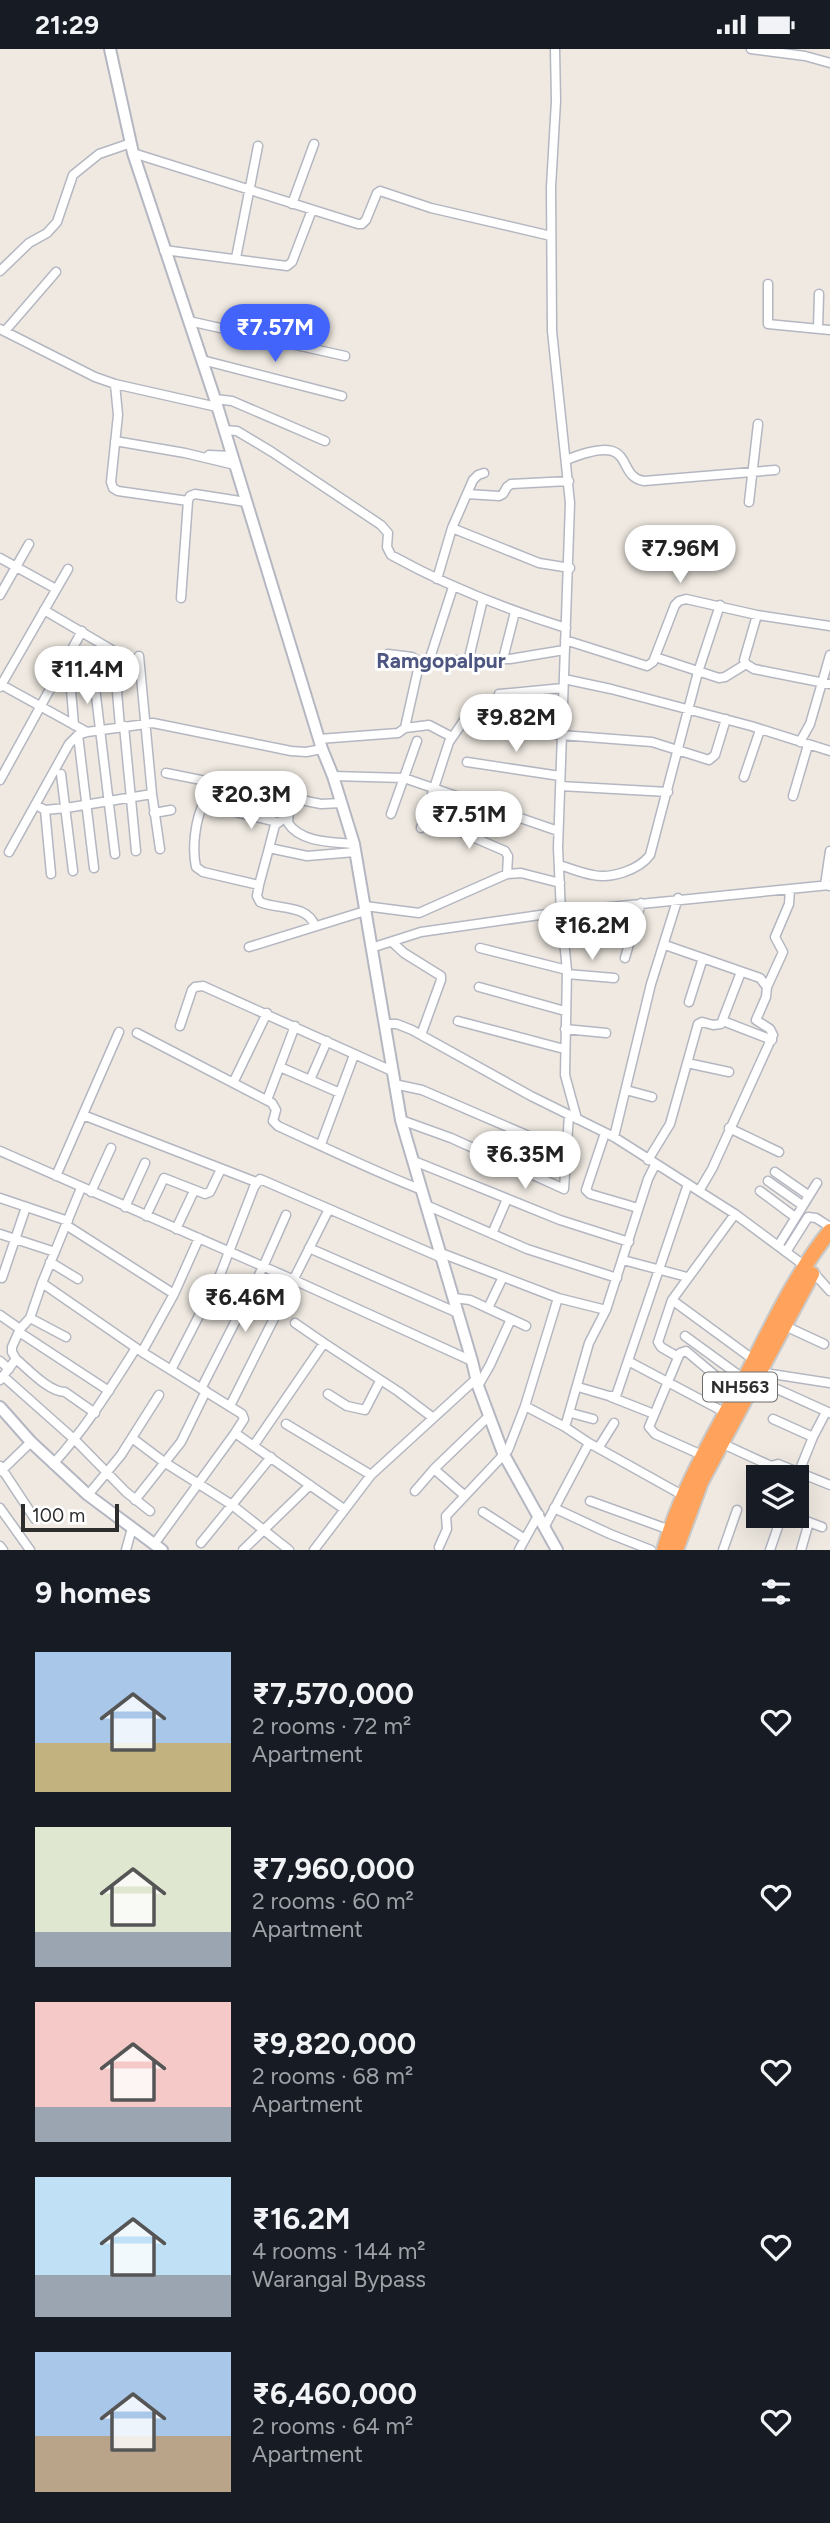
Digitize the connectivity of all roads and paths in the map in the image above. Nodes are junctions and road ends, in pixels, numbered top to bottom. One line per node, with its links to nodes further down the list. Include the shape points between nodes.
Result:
1 (110, 49): 7 (main road)
2 (555, 49): 11 (street)
3 (751, 49): 4 (street)
4 (830, 63)
5 (314, 144): 9 (street)
6 (258, 146): 8 (street)
7 (132, 148): 8 (street); 12 (main road); 14 (street, via 99,154 73,175 57,222)
8 (250, 191): 9 (street); 13 (street)
9 (292, 204): 10 (street)
10 (312, 210): 11 (street, via 362,224 380,191); 13 (street, via 289,265)
11 (551, 236): 32 (street, via 552,331)
12 (164, 250): 13 (street); 18 (main road)
13 (236, 258)
14 (0, 271)
15 (56, 272): 20 (street)
16 (768, 284): 19 (street, via 768,324)
17 (819, 294): 19 (street)
18 (189, 321): 22 (street); 23 (main road)
19 (818, 329): 21 (street)
20 (2, 330): 24 (street)
21 (830, 330)
22 (345, 356)
23 (202, 360): 25 (street); 26 (main road)
24 (115, 384): 26 (street); 29 (street)
25 (342, 396)
26 (216, 403): 28 (main road); 30 (street, via 232,401)
27 (758, 424): 35 (street)
28 (224, 430): 33 (main road); 48 (street, via 237,431 272,452 381,525 388,533 391,555)
29 (115, 441): 33 (street); 39 (street, via 113,488)
30 (325, 441)
31 (209, 455): 33 (street)
32 (566, 460): 35 (street, via 587,451 611,450 618,452 634,477 644,481); 37 (street)
33 (234, 461): 40 (main road)
34 (775, 470): 35 (street)
35 (752, 471): 41 (street)
36 (484, 473): 38 (street, via 475,476)
37 (569, 481): 38 (street, via 511,484 499,496); 46 (street)
38 (467, 494): 42 (street)
39 (188, 501): 40 (street, via 195,494); 52 (street)
40 (246, 502): 91 (main road)
41 (749, 502)
42 (452, 528): 46 (street, via 539,563); 48 (street)
43 (29, 544): 45 (street)
44 (0, 558): 45 (street)
45 (16, 567): 50 (street); 51 (street)
46 (570, 568): 59 (street)
47 (68, 569): 50 (street)
48 (437, 579): 49 (street)
49 (453, 587): 53 (street); 68 (street)
50 (57, 589): 55 (street)
51 (0, 596)
52 (181, 598)
53 (483, 599): 56 (street); 69 (street)
54 (720, 605): 57 (street); 66 (street, via 678,601); 72 (street)
55 (44, 610): 60 (street); 75 (street)
56 (515, 612): 59 (street); 67 (street)
57 (757, 615): 58 (street); 70 (street)
58 (830, 626)
59 (566, 628): 61 (street)
60 (82, 631): 77 (street); 83 (street, via 106,645 114,656)
61 (565, 640): 62 (street); 66 (street, via 641,665 651,664)
62 (564, 650): 67 (street); 74 (street)
63 (388, 654): 68 (street)
64 (830, 655): 73 (street)
65 (139, 656): 80 (street)
66 (655, 657): 72 (street)
67 (503, 659): 69 (street)
68 (425, 662): 69 (street); 84 (street)
69 (468, 662)
70 (746, 664): 72 (street, via 725,677); 73 (street)
71 (93, 671): 86 (street)
72 (698, 672): 78 (street)
73 (826, 683): 92 (street)
74 (564, 684): 78 (street, via 611,689); 82 (street, via 503,694); 88 (street)
75 (0, 686): 77 (street)
76 (71, 690): 81 (street)
77 (42, 706): 81 (street); 102 (street)
78 (688, 710): 79 (street); 93 (street)
79 (726, 719): 85 (street); 93 (street, via 712,759)
80 (145, 723): 83 (street); 91 (street, via 291,751 306,752); 107 (street)
81 (74, 725): 87 (street)
82 (508, 725): 88 (street); 89 (street, via 465,719)
83 (122, 727): 86 (street); 110 (street)
84 (405, 727): 89 (street, via 429,725); 91 (street, via 398,733)
85 (760, 730): 92 (street); 100 (street)
86 (99, 732): 87 (street); 111 (street)
87 (83, 733): 113 (street, via 69,744); 114 (street)
88 (561, 735): 93 (street, via 643,741); 99 (street)
89 (452, 737): 105 (street)
90 (417, 740): 101 (street)
91 (321, 744): 98 (main road)
92 (804, 744): 94 (street); 108 (street)
93 (678, 750): 106 (street)
94 (830, 751)
95 (467, 762): 99 (street)
96 (166, 773): 103 (street)
97 (61, 774): 115 (street)
98 (333, 776): 101 (street); 112 (main road)
99 (560, 776): 104 (street)
100 (744, 777)
101 (404, 778): 105 (street); 120 (street)
102 (0, 780)
103 (216, 783): 109 (street); 139 (street, via 204,803 193,845 196,867)
104 (560, 786): 106 (street); 125 (street)
105 (434, 787): 124 (street); 125 (street)
106 (668, 792): 133 (street, via 650,855 640,866 594,876)
107 (152, 794): 110 (street); 119 (street)
108 (793, 796)
109 (290, 798): 112 (street); 121 (street)
110 (132, 799): 111 (street); 129 (street)
111 (109, 802): 114 (street); 132 (street)
112 (342, 803): 127 (main road)
113 (36, 805): 116 (street); 131 (street)
114 (88, 805): 115 (street); 134 (street)
115 (66, 808): 116 (street); 135 (street)
116 (45, 810): 136 (street)
117 (171, 810): 119 (street)
118 (231, 811): 122 (street)
119 (154, 814): 128 (street)
120 (391, 814)
121 (288, 818): 122 (street); 127 (street, via 293,830)
122 (277, 822): 126 (street)
123 (440, 823): 137 (street, via 505,851)
124 (421, 828)
125 (558, 831): 133 (street)
126 (269, 848): 127 (street, via 307,856); 139 (street)
127 (354, 848): 144 (main road)
128 (159, 849)
129 (136, 851)
130 (830, 851): 140 (street)
131 (9, 852)
132 (115, 854)
133 (559, 865): 138 (street)
134 (94, 868)
135 (73, 871)
136 (51, 874)
137 (507, 874): 138 (street); 144 (street, via 419,913)
138 (560, 883): 145 (street)
139 (259, 885): 146 (street, via 260,902 306,913)
140 (828, 885): 141 (street)
141 (790, 889): 142 (street); 158 (street, via 789,905 775,937 783,952)
142 (678, 898): 143 (street); 148 (street)
143 (641, 903): 145 (street); 152 (street)
144 (365, 908): 146 (street); 150 (main road)
145 (561, 912): 147 (street, via 421,932); 154 (street)
146 (315, 926): 149 (street)
147 (392, 942): 150 (street); 171 (street, via 441,976)
148 (665, 945): 153 (street); 183 (street)
149 (249, 947)
150 (371, 948): 164 (main road)
151 (480, 948): 154 (street)
152 (625, 958)
153 (703, 958): 155 (street); 159 (street)
154 (567, 972): 156 (street); 160 (street)
155 (741, 972): 158 (street, via 760,978); 163 (street)
156 (614, 978)
157 (479, 987): 160 (street)
158 (767, 987): 172 (street, via 756,1020 770,1029)
159 (689, 1002)
160 (565, 1011): 167 (street)
161 (267, 1013): 165 (street, via 200,985 192,990); 166 (street); 181 (street)
162 (458, 1021): 174 (street)
163 (723, 1021): 172 (street); 176 (street, via 698,1024)
164 (384, 1024): 171 (street, via 397,1024); 178 (main road)
165 (180, 1026)
166 (295, 1026): 173 (street); 177 (street)
167 (565, 1029): 170 (street); 174 (street)
168 (119, 1032): 187 (street)
169 (137, 1033): 181 (street)
170 (606, 1033)
171 (421, 1035): 188 (street)
172 (772, 1039): 190 (street)
173 (327, 1041): 175 (street); 180 (street)
174 (564, 1049): 188 (street)
175 (354, 1055): 178 (street); 184 (street)
176 (687, 1063): 179 (street); 199 (street, via 670,1124)
177 (279, 1067): 180 (street); 186 (street)
178 (392, 1070): 182 (main road)
179 (729, 1072)
180 (310, 1080): 184 (street)
181 (233, 1083): 186 (street)
182 (394, 1084): 189 (main road); 196 (street, via 422,1090)
183 (626, 1090): 185 (street); 192 (street)
184 (340, 1093): 193 (street)
185 (652, 1097)
186 (267, 1100): 193 (street, via 275,1106 275,1124)
187 (83, 1115): 201 (street); 203 (street)
188 (573, 1117): 191 (street); 196 (street)
189 (401, 1120): 196 (street, via 564,1189); 198 (main road)
190 (729, 1128): 197 (street); 211 (street)
191 (605, 1133): 192 (street); 221 (street, via 586,1190)
192 (614, 1137): 199 (street)
193 (321, 1144): 210 (street)
194 (111, 1148): 213 (street)
195 (0, 1151): 203 (street)
196 (566, 1152)
197 (779, 1152)
198 (414, 1161): 210 (main road); 216 (street)
199 (651, 1162): 207 (street); 221 (street)
200 (145, 1163): 220 (street)
201 (221, 1169): 205 (street); 209 (street, via 208,1194)
202 (775, 1172): 214 (street)
203 (56, 1176): 208 (street)
204 (768, 1181): 218 (street)
205 (256, 1182): 222 (street, via 265,1180); 240 (street)
206 (817, 1183): 214 (street)
207 (688, 1184): 211 (street); 245 (street)
208 (81, 1188): 213 (street); 227 (street)
209 (194, 1191): 225 (street, via 164,1178); 228 (street)
210 (422, 1191): 217 (main road)
211 (699, 1191): 223 (street)
212 (760, 1191): 226 (street)
213 (91, 1192): 220 (street)
214 (808, 1195): 218 (street)
215 (0, 1198): 219 (street)
216 (507, 1199): 231 (street); 234 (street)
217 (426, 1205): 231 (street); 241 (main road)
218 (802, 1205): 226 (street)
219 (26, 1207): 227 (street); 233 (street)
220 (125, 1207): 225 (street)
221 (638, 1208): 234 (street)
222 (329, 1209): 237 (street); 241 (street)
223 (735, 1214): 235 (street); 248 (street)
224 (286, 1215): 244 (street)
225 (146, 1216): 228 (street)
226 (795, 1217): 235 (street)
227 (67, 1223): 238 (street); 255 (street)
228 (176, 1229): 232 (street)
229 (830, 1229): 239 (street, via 808,1217); 246 (highway, NH563)
230 (0, 1234): 233 (street)
231 (492, 1234): 250 (street)
232 (199, 1238): 240 (street); 255 (street)
233 (15, 1239): 238 (street); 249 (street)
234 (629, 1242): 242 (street)
235 (778, 1246): 239 (street)
236 (830, 1247): 246 (highway, NH563)
237 (309, 1248): 252 (street); 261 (street)
238 (55, 1252): 243 (street)
239 (786, 1252): 246 (street)
240 (229, 1253): 244 (street); 279 (street)
241 (441, 1255): 247 (street); 256 (main road)
242 (623, 1260): 245 (street); 250 (street)
243 (50, 1262): 251 (street); 253 (street)
244 (263, 1266): 252 (street); 287 (street)
245 (659, 1268): 248 (street); 278 (street)
246 (809, 1270): 254 (street); 266 (highway, NH563); 280 (highway, NH563, via 792,1288)
247 (503, 1277): 257 (street); 259 (street)
248 (687, 1277): 258 (street)
249 (2, 1278)
250 (617, 1278): 260 (street)
251 (78, 1279)
252 (294, 1280): 277 (street); 293 (street)
253 (42, 1283): 263 (street); 273 (street)
254 (830, 1291)
255 (174, 1294): 273 (street)
256 (454, 1298): 259 (street); 261 (main road)
257 (558, 1298): 260 (street); 294 (street)
258 (672, 1300): 274 (street, via 658,1342); 280 (street)
259 (488, 1308): 264 (street)
260 (606, 1310): 286 (street, via 592,1334)
261 (458, 1313): 277 (main road)
262 (0, 1315): 268 (street)
263 (30, 1318): 268 (street); 270 (street)
264 (511, 1319): 267 (street); 284 (street)
265 (295, 1322): 271 (street)
266 (783, 1325): 272 (street); 280 (highway, NH563)
267 (526, 1326)
268 (19, 1331): 275 (street, via 12,1352); 288 (street)
269 (685, 1336): 280 (street)
270 (66, 1337)
271 (324, 1343): 282 (street); 315 (street)
272 (824, 1344)
273 (139, 1350): 279 (street); 288 (street)
274 (678, 1357): 283 (street); 289 (street, via 686,1351)
275 (16, 1359): 281 (street); 297 (street)
276 (0, 1361): 281 (street)
277 (472, 1361): 284 (main road)
278 (628, 1361): 283 (street); 292 (street, via 616,1396)
279 (171, 1370): 287 (street)
280 (753, 1372): 285 (street); 289 (highway, NH563); 296 (street); 314 (highway, NH563)
281 (4, 1375): 311 (street)
282 (380, 1381): 290 (street, via 366,1410 347,1406); 302 (street)
283 (666, 1382): 299 (street); 300 (street)
284 (477, 1383): 301 (main road); 302 (street)
285 (830, 1383)
286 (578, 1387): 292 (street); 298 (street)
287 (203, 1390): 293 (street); 320 (street, via 181,1441)
288 (109, 1391): 297 (street)
289 (736, 1393): 299 (highway, NH563)
290 (328, 1394)
291 (159, 1395): 310 (street)
292 (609, 1396): 300 (street)
293 (230, 1406): 308 (street, via 244,1416)
294 (525, 1406): 307 (street); 317 (street, via 514,1439)
295 (0, 1407): 312 (main road)
296 (828, 1412): 309 (street)
297 (95, 1413): 311 (street)
298 (571, 1413): 303 (street); 307 (street)
299 (726, 1413): 318 (highway, NH563)
300 (654, 1414): 318 (street, via 651,1431)
301 (489, 1416): 317 (main road); 325 (street)
302 (432, 1417): 327 (street)
303 (593, 1419)
304 (773, 1419): 309 (street)
305 (614, 1423): 316 (street)
306 (286, 1424): 327 (street)
307 (565, 1427): 313 (street)
308 (235, 1433): 315 (street); 329 (street)
309 (813, 1437): 323 (street)
310 (132, 1438): 320 (street); 326 (street)
311 (75, 1440): 321 (street); 326 (street)
312 (31, 1441): 321 (main road); 324 (street)
313 (589, 1443): 316 (street); 340 (street)
314 (721, 1443): 322 (street); 368 (highway, NH563)
315 (254, 1445): 319 (street)
316 (599, 1447): 335 (street)
317 (503, 1453): 334 (street); 345 (main road)
318 (704, 1456): 335 (highway, NH563)
319 (271, 1457): 330 (street); 338 (street)
320 (164, 1462): 329 (street); 336 (street)
321 (53, 1464): 333 (main road)
322 (769, 1465)
323 (802, 1465)
324 (1, 1469): 346 (street)
325 (434, 1469): 332 (street); 334 (street)
326 (108, 1474): 333 (street); 336 (street)
327 (371, 1475): 341 (street)
328 (809, 1479): 331 (street)
329 (198, 1482): 338 (street); 357 (street)
330 (310, 1485): 341 (street); 353 (street)
331 (830, 1485)
332 (415, 1491)
333 (88, 1495): 350 (main road)
334 (464, 1495): 358 (street, via 446,1516 447,1529)
335 (684, 1496): 354 (highway, NH563)
336 (135, 1500): 343 (street)
337 (590, 1501): 354 (street)
338 (232, 1505): 353 (street); 356 (street)
339 (0, 1508): 359 (street)
340 (554, 1508): 348 (street); 366 (street)
341 (344, 1509): 363 (street)
342 (737, 1510): 369 (street)
343 (150, 1511)
344 (483, 1513): 355 (street)
345 (539, 1514): 348 (main road); 355 (street)
346 (35, 1519)
347 (809, 1522): 349 (street)
348 (545, 1526): 365 (main road)
349 (822, 1527)
350 (132, 1528): 357 (main road); 360 (street)
351 (775, 1528): 370 (street)
352 (807, 1528): 371 (street)
353 (264, 1529): 361 (street); 362 (street)
354 (670, 1531): 367 (highway, NH563)
355 (525, 1539): 364 (street)
356 (201, 1543)
357 (158, 1546)
358 (439, 1547)
359 (30, 1550)
360 (126, 1550)
361 (243, 1550)
362 (289, 1550)
363 (314, 1550)
364 (519, 1550)
365 (557, 1550)
366 (651, 1550)
367 (664, 1550)
368 (676, 1550)
369 (723, 1550)
370 (770, 1550)
371 (801, 1550)

